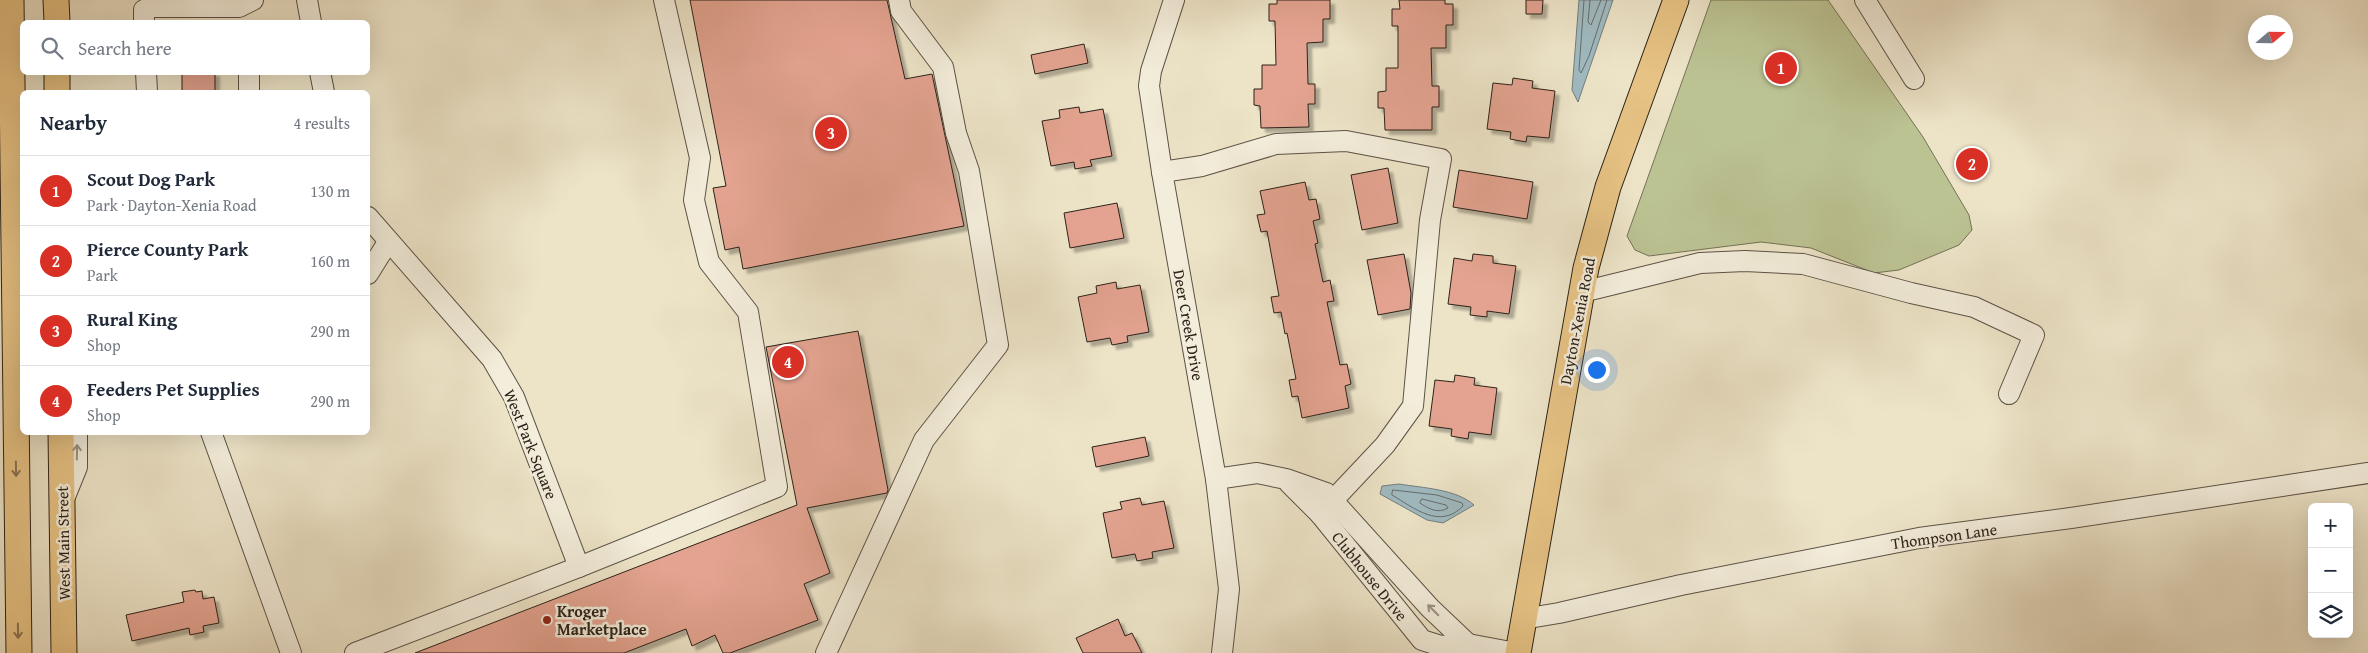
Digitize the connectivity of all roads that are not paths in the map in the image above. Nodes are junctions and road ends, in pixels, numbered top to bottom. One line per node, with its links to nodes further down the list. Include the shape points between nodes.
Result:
1 (11, 0): 38 (main road, one-way to 38)
2 (56, 0): 10 (main road)
3 (307, 0): 12 (street)
4 (664, 0): 35 (street, via 700,158 694,200 708,262 748,312 777,487)
5 (899, 0): 42 (street, via 901,11 943,66 956,133 969,171 998,345 924,440)
6 (1174, 0): 22 (street, Deer Creek Drive, via 1151,70 1149,86)
7 (1676, 0): 26 (main road, Dayton-Xenia Road, via 1608,187)
8 (1865, 0): 17 (street)
9 (250, 9): 11 (street, via 239,6 150,7 144,10)
10 (57, 20)
11 (144, 20)
12 (311, 20)
13 (57, 75): 18 (main road)
14 (146, 75): 19 (street)
15 (249, 75): 20 (street)
16 (321, 75): 21 (street)
17 (1914, 79)
18 (57, 90)
19 (147, 90)
20 (249, 90)
21 (324, 90)
22 (1162, 172): 32 (street, Deer Creek Drive); 34 (street, via 1202,166 1276,144 1346,142 1441,159 1430,220 1413,406 1385,445)
23 (370, 220): 24 (street, West Park Square)
24 (388, 242): 25 (street); 35 (street, West Park Square, via 496,366 514,397)
25 (370, 271)
26 (1582, 292): 27 (street, via 1700,263 1803,264 1974,307 2034,335); 36 (main road, Dayton-Xenia Road)
27 (2009, 394)
28 (61, 435): 33 (main road, West Main Street)
29 (77, 435): 33 (street, one-way to 29, via 77,467)
30 (212, 435): 40 (street)
31 (2368, 473): 36 (street, Thompson Lane, via 1919,538)
32 (1216, 479): 34 (street, Clubhouse Drive, via 1256,472 1286,479 1326,493); 43 (street, Deer Creek Drive, via 1229,589)
33 (62, 503): 39 (main road, West Main Street)
34 (1327, 508): 37 (street, Clubhouse Drive, one-way to 34); 37 (street, Clubhouse Drive, via 1422,640 1440,646)
35 (579, 567): 41 (street)
36 (1523, 618): 44 (main road, Dayton-Xenia Road)
37 (1468, 644): 44 (street, Clubhouse Drive)
38 (19, 653)
39 (64, 653)
40 (291, 653)
41 (355, 653)
42 (826, 653)
43 (1222, 653)
44 (1517, 653)

